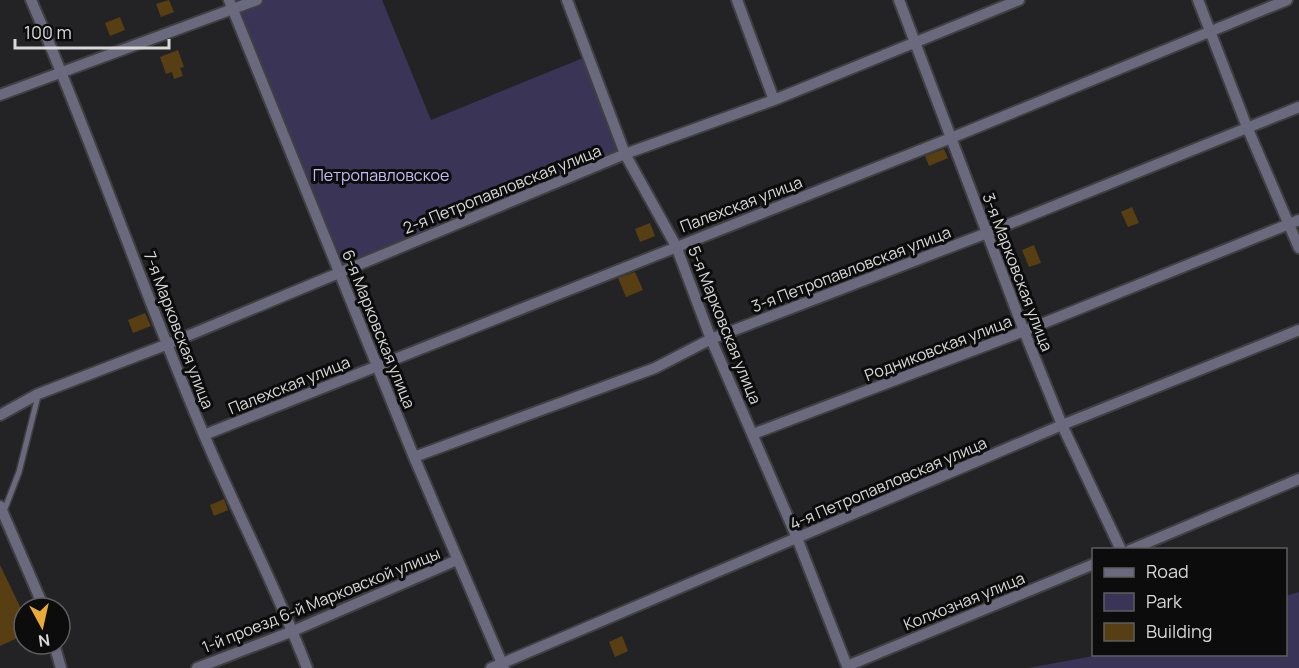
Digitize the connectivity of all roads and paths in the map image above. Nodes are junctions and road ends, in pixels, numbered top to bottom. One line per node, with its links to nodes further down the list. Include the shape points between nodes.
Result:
1 (32, 0): 12 (street, 7-я Марковская улица)
2 (257, 0): 9 (street)
3 (567, 0): 18 (street, 5-я Марковская улица)
4 (737, 0): 14 (street)
5 (898, 0): 11 (street, 3-я Марковская улица)
6 (1019, 0): 11 (street, 2-я Петропавловская улица)
7 (1198, 0): 10 (street)
8 (1287, 0): 10 (street, Палехская улица)
9 (231, 5): 12 (street); 24 (street, 6-я Марковская улица)
10 (1210, 30): 16 (street); 17 (street, Палехская улица)
11 (915, 41): 14 (street, 2-я Петропавловская улица); 17 (street, 3-я Марковская улица)
12 (63, 72): 13 (street); 28 (street, 7-я Марковская улица)
13 (0, 95)
14 (774, 100): 18 (street, 2-я Петропавловская улица)
15 (1299, 107): 16 (street, 3-я Петропавловская улица)
16 (1247, 127): 20 (street); 21 (street, 3-я Петропавловская улица)
17 (951, 138): 21 (street, 3-я Марковская улица); 22 (street, Палехская улица)
18 (625, 154): 22 (street, 5-я Марковская улица); 24 (street, 2-я Петропавловская улица)
19 (1299, 220): 20 (street, Родниковская улица)
20 (1287, 225): 23 (street); 26 (street, Родниковская улица)
21 (987, 233): 26 (street, 3-я Марковская улица); 27 (street, 3-я Петропавловская улица)
22 (676, 246): 27 (street, 5-я Марковская улица); 29 (street, Палехская улица)
23 (1299, 248)
24 (340, 272): 28 (street, 2-я Петропавловская улица); 29 (street, 6-я Марковская улица)
25 (1299, 330): 32 (street, 4-я Петропавловская улица)
26 (1024, 331): 32 (street, 3-я Марковская улица); 33 (street, Родниковская улица)
27 (711, 339): 33 (street, 5-я Марковская улица); 35 (street, 3-я Петропавловская улица, via 655,368)
28 (168, 344): 30 (street, 2-я Петропавловская улица); 34 (street, 7-я Марковская улица)
29 (378, 366): 34 (street, Палехская улица); 35 (street, 6-я Марковская улица)
30 (38, 394): 31 (street, 2-я Петропавловская улица); 37 (lane, via 19,472)
31 (0, 415)
32 (1062, 425): 38 (street, 4-я Петропавловская улица); 39 (street, 3-я Марковская улица)
33 (753, 434): 38 (street, 5-я Марковская улица)
34 (204, 435): 44 (street, 7-я Марковская улица)
35 (414, 457): 41 (street, 6-я Марковская улица)
36 (1299, 478): 40 (street)
37 (1, 510): 43 (street)
38 (797, 538): 45 (street, 4-я Петропавловская улица); 46 (street, 5-я Марковская улица)
39 (1121, 548)
40 (1132, 548)
41 (457, 560): 44 (street, 1-й проезд 6-й Марковской улицы); 45 (street, 6-я Марковская улица)
42 (1092, 565): 46 (street, Колхозная улица)
43 (39, 596)
44 (293, 631): 47 (street, 1-й проезд 6-й Марковской улицы); 48 (street, 7-я Марковская улица)
45 (503, 665): 49 (street, 4-я Петропавловская улица)
46 (847, 666)
47 (197, 668)
48 (307, 668)
49 (491, 668)

